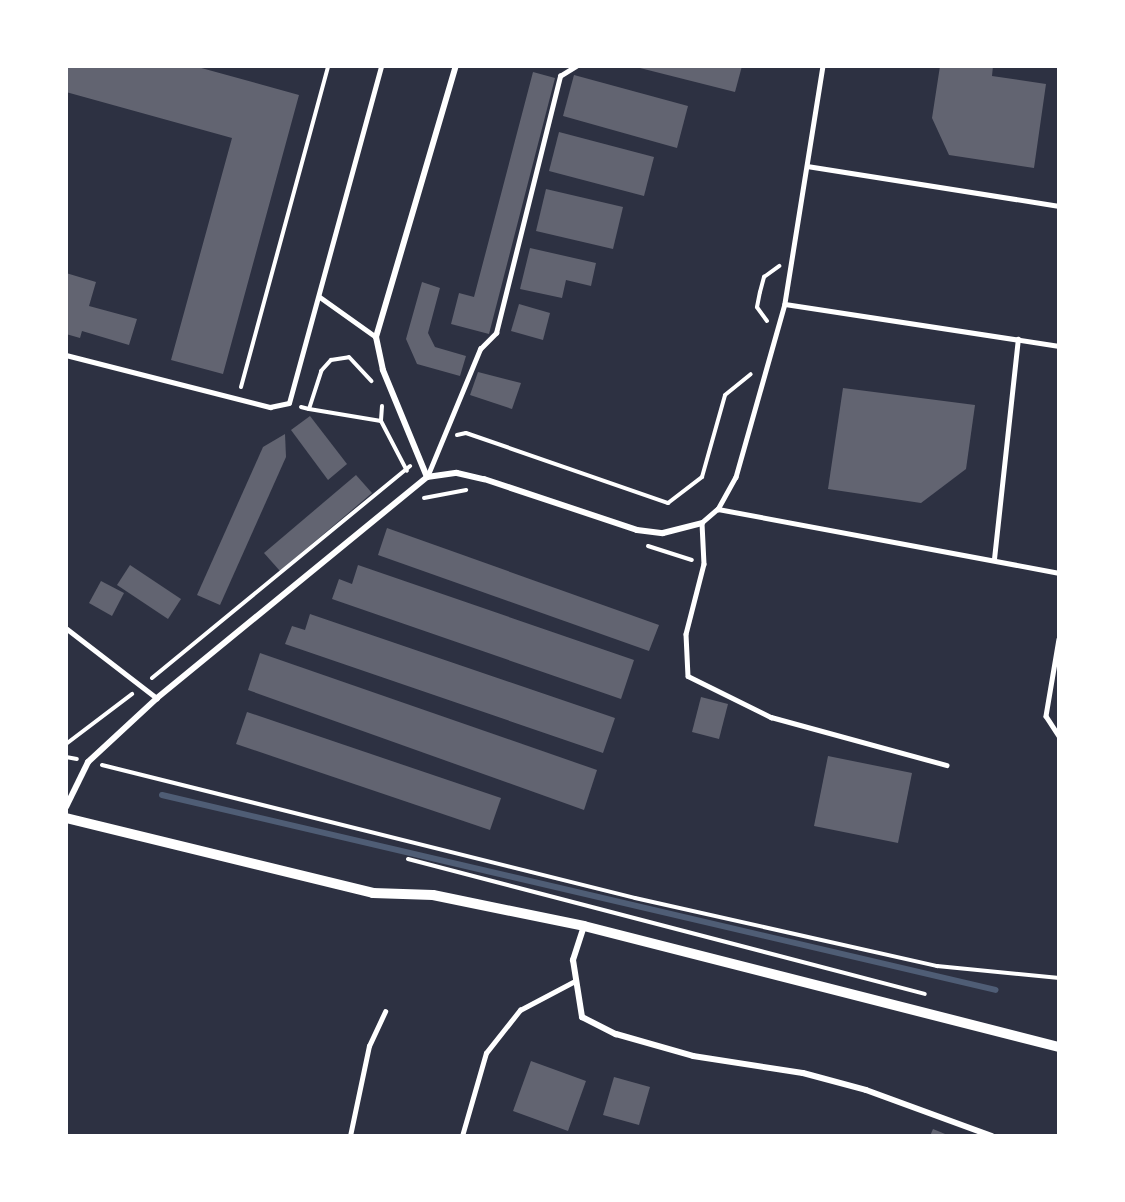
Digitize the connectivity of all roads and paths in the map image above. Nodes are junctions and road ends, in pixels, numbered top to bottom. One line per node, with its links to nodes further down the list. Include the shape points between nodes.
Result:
1 (328, 66): 19 (path)
2 (381, 66): 9 (lane)
3 (457, 66): 12 (street)
4 (576, 66): 26 (lane, via 560,76 496,333 480,349)
5 (823, 66): 6 (lane)
6 (807, 166): 7 (lane); 10 (lane)
7 (1059, 206)
8 (784, 262): 11 (path, via 762,285 757,308 768,320)
9 (320, 297): 12 (lane); 22 (lane)
10 (785, 304): 13 (lane); 31 (lane, via 736,477)
11 (765, 330)
12 (375, 337): 26 (street, via 383,369)
13 (1018, 339): 14 (lane); 34 (lane)
14 (1059, 346)
15 (66, 355): 22 (lane, via 270,407)
16 (756, 362): 30 (path, via 753,373 725,395 702,477)
17 (373, 384): 23 (path, via 349,357 331,360 321,371)
18 (230, 385): 19 (path)
19 (241, 387): 20 (path)
20 (250, 391)
21 (382, 401): 24 (path)
22 (290, 403): 23 (path)
23 (309, 410): 24 (path)
24 (381, 421): 25 (path)
25 (407, 471)
26 (427, 477): 29 (street); 32 (street, via 457,472 637,530 663,533)
27 (386, 487): 29 (path)
28 (477, 490): 29 (path, via 445,490 407,510)
29 (398, 499): 39 (street)
30 (668, 503)
31 (718, 509): 32 (lane); 34 (lane)
32 (702, 523): 35 (lane)
33 (636, 542): 35 (path)
34 (994, 559): 36 (lane)
35 (704, 564): 43 (lane, via 686,634 688,676 771,717)
36 (1059, 573)
37 (66, 628): 39 (lane)
38 (1059, 639): 40 (lane, via 1046,716)
39 (157, 698): 42 (street)
40 (1059, 735)
41 (66, 757): 42 (path)
42 (88, 762): 44 (street); 48 (path, via 914,960)
43 (947, 765)
44 (66, 807)
45 (66, 818): 47 (street, via 373,893 433,895)
46 (408, 860): 50 (path)
47 (584, 926): 49 (street, via 573,960); 52 (street)
48 (1059, 978)
49 (573, 982): 54 (lane, via 520,1010 486,1053); 55 (street, via 582,1017 616,1034 724,1063 803,1072)
50 (936, 997)
51 (385, 1012): 53 (lane, via 369,1046)
52 (1059, 1047)
53 (350, 1136)
54 (462, 1136)
55 (992, 1136)

